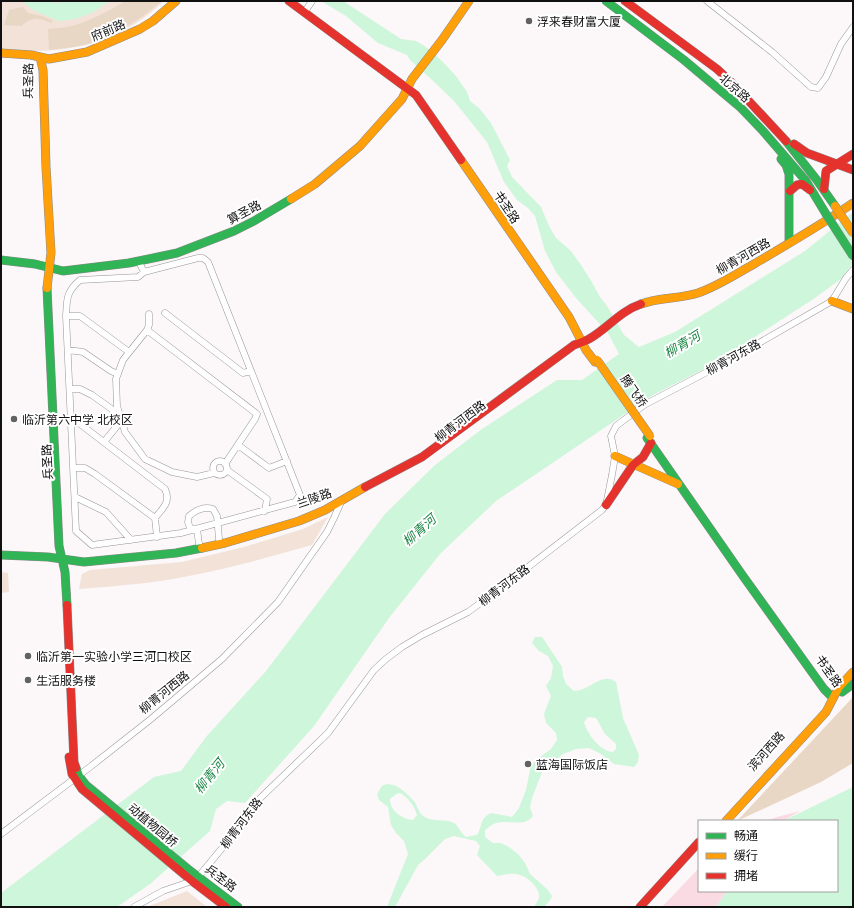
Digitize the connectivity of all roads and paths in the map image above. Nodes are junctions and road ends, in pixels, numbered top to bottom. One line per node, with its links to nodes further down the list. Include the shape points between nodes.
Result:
1 (170, 1): 16 (main road, 府前路, via 138,26 120,35 86,48)
2 (176, 1): 16 (main road, 府前路, via 153,21 104,46 68,56 49,59)
3 (289, 1): 17 (main road, 书圣路)
4 (294, 1): 11 (main road, 书圣路)
5 (312, 1): 11 (street)
6 (469, 1): 13 (main road, 算圣路)
7 (475, 1): 13 (main road, 算圣路)
8 (606, 1): 19 (main road, 北京路, via 689,64 740,107)
9 (624, 1): 18 (main road, 北京路, via 692,50 729,81)
10 (707, 1): 12 (street, via 772,52 811,87 818,88 826,77 841,44)
11 (306, 10): 17 (main road, 书圣路, via 405,83)
12 (853, 27)
13 (444, 42): 17 (main road, 算圣路, via 419,75 412,79)
14 (1, 53): 16 (main road, 府前路)
15 (1, 57): 16 (main road, 府前路)
16 (40, 57): 33 (main road, 兵圣路, via 45,241)
17 (408, 89): 31 (main road, 算圣路, via 360,146 315,184 234,231 177,253); 33 (main road, 算圣路, via 398,96 357,143 312,180 233,227 176,249 154,254 94,264); 42 (main road, 书圣路, via 574,333)
18 (770, 123): 21 (main road, via 802,151); 23 (main road, 北京路)
19 (763, 131): 24 (main road, via 786,165); 25 (main road, 北京路)
20 (853, 154): 21 (main road)
21 (836, 164): 22 (main road); 23 (main road, via 826,171)
22 (853, 170)
23 (824, 189): 27 (main road, 北京路, bridge)
24 (790, 191): 25 (main road, via 802,184); 28 (main road)
25 (813, 192): 29 (main road, 北京路, bridge)
26 (853, 204): 28 (main road, 柳青河西路)
27 (853, 232)
28 (789, 243): 42 (main road, 柳青河西路, via 717,285 697,293 648,301 634,306)
29 (853, 256)
30 (1, 260): 33 (main road, 算圣路)
31 (140, 262): 33 (main road, 算圣路, via 63,271); 35 (street)
32 (1, 265): 33 (main road, 算圣路)
33 (49, 267): 74 (main road, 兵圣路, via 65,546)
34 (853, 270): 36 (street)
35 (144, 272): 40 (street, via 138,277 80,280 67,296); 46 (street, via 198,258 208,262)
36 (832, 301): 37 (main road); 54 (street, 柳青河东路, via 726,362 644,404 616,426 611,436)
37 (853, 309)
38 (165, 313): 46 (street, via 242,373)
39 (149, 314): 41 (street)
40 (66, 316): 43 (street); 44 (street, via 80,316)
41 (147, 330): 44 (street); 53 (street, via 256,414 255,420)
42 (582, 341): 45 (main road, 书圣路, via 589,347); 62 (main road, 柳青河西路, via 577,349 425,461 350,500)
43 (68, 350): 47 (street, via 84,352 111,372); 48 (street)
44 (129, 352): 47 (street)
45 (596, 361): 51 (main road, 腾飞桥, bridge)
46 (251, 371): 55 (street)
47 (118, 374): 50 (street, via 117,406)
48 (70, 390): 49 (street); 50 (street, via 80,389 86,392)
49 (71, 417): 52 (street); 58 (street)
50 (121, 418): 52 (street); 59 (street, via 125,432 146,459 172,472 197,477)
51 (649, 439): 56 (main road, via 643,457); 60 (main road, 书圣路); 79 (main road, 书圣路)
52 (104, 442): 65 (street, via 165,489 168,495 166,504)
53 (238, 446): 55 (street, via 269,468); 57 (street)
54 (615, 456): 56 (main road); 63 (street, 柳青河东路)
55 (287, 461): 64 (street, via 300,495 295,502)
56 (633, 465): 60 (main road); 63 (main road)
57 (226, 467): 59 (street, via 221,476); 59 (street, via 221,461 216,462 212,467); 64 (street, via 267,499)
58 (74, 468): 61 (street); 65 (street, via 85,468 95,474)
59 (214, 473)
60 (679, 484): 79 (main road, 书圣路, via 763,605)
61 (75, 497): 70 (street, via 106,512); 70 (street, via 76,531 92,544)
62 (341, 502): 69 (main road, 兰陵路); 74 (main road, 兰陵路, via 299,521 211,546 148,556 84,562); 80 (street, 柳青河西路, via 323,538 278,602 222,659)
63 (606, 505): 88 (street, 柳青河东路, via 474,608 402,647 374,670 328,733 252,806)
64 (265, 511): 66 (street)
65 (155, 518): 68 (street)
66 (217, 524): 67 (street); 67 (street, via 215,512 207,507 189,516 190,528); 69 (street)
67 (197, 529): 68 (street); 71 (street)
68 (157, 537): 70 (street)
69 (219, 539): 71 (main road, 兰陵路)
70 (131, 540)
71 (199, 544): 74 (main road, 兰陵路, via 148,552)
72 (1, 555): 74 (main road, 兰陵路)
73 (1, 560): 74 (main road, 兰陵路)
74 (62, 560): 80 (main road, 兵圣路, via 65,572)
75 (853, 672): 79 (main road, 滨河西路)
76 (853, 680): 78 (main road, 滨河西路)
77 (853, 684): 78 (main road)
78 (842, 692): 79 (main road, 滨河西路)
79 (832, 697): 82 (main road, 滨河西路); 83 (main road, 滨河西路, via 826,712)
80 (76, 778): 81 (main road, 兵圣路, via 82,789); 84 (street, 柳青河西路)
81 (101, 801): 87 (main road, 动植物园桥)
82 (719, 820)
83 (727, 820)
84 (1, 834)
85 (698, 843): 92 (main road)
86 (698, 852): 93 (main road)
87 (186, 872): 88 (main road, 兵圣路)
88 (196, 879): 89 (street, via 163,891); 90 (main road, 兵圣路); 91 (main road, 兵圣路)
89 (134, 907)
90 (226, 907)
91 (238, 907)
92 (640, 907)
93 (648, 907)

